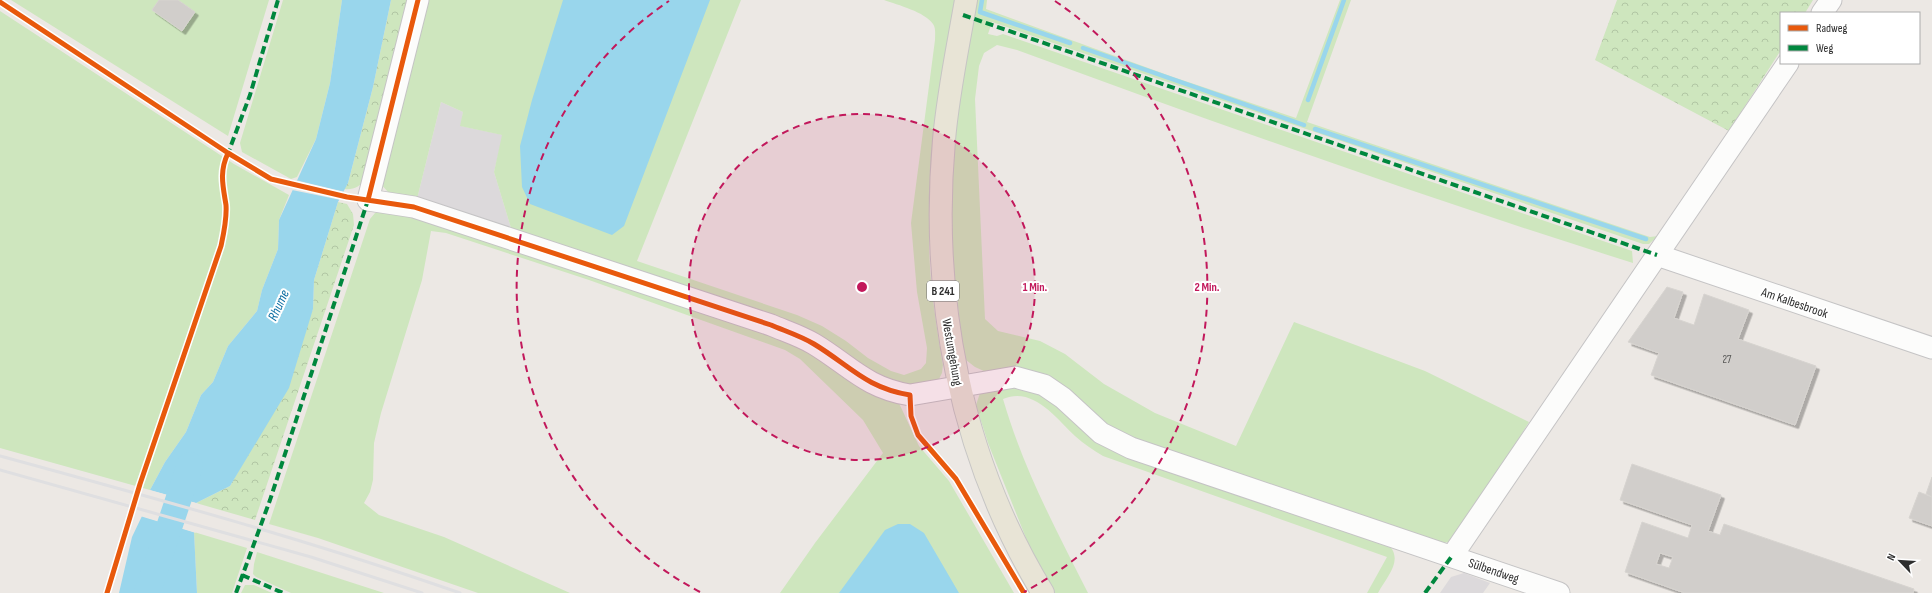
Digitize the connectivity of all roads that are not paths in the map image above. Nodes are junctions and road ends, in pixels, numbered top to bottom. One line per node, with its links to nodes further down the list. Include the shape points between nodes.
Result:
1 (418, 0): 8 (street, Sülbendweg, via 368,200 414,207 772,325 812,342 855,373 877,386 894,392 910,395)
2 (966, 0): 8 (main road, Westumgehung / B 241, via 949,97 939,226 943,285)
3 (1831, 0): 4 (street)
4 (1823, 12)
5 (1787, 64): 6 (street)
6 (1657, 255): 7 (street, Am Kalbesbrook); 9 (street)
7 (1932, 348)
8 (958, 386): 9 (street, Sülbendweg, via 1015,377 1030,380 1044,385 1063,398 1101,433 1131,448); 10 (main road, Westumgehung / B 241, via 990,488 1025,564)
9 (1452, 556): 11 (street, Sülbendweg)
10 (1043, 593)
11 (1559, 593)

